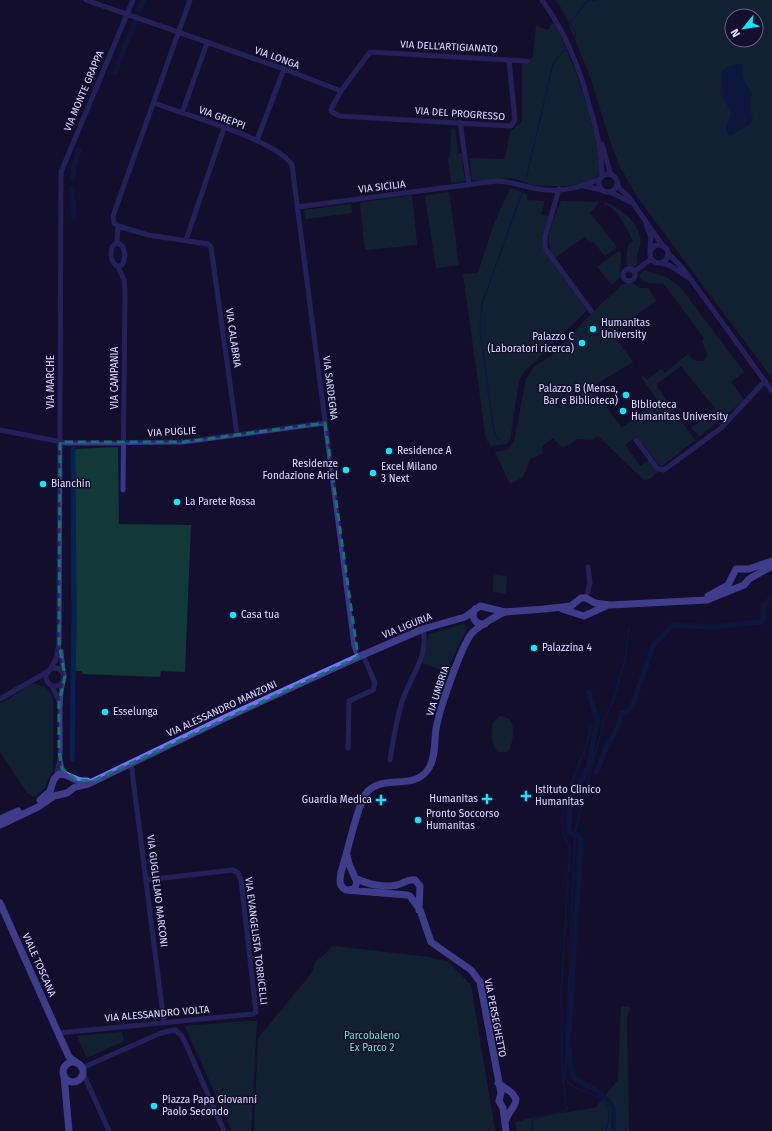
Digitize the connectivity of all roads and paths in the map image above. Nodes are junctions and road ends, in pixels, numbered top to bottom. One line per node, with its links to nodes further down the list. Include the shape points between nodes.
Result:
1 (86, 0): 5 (street, VIA LONGA)
2 (133, 0): 5 (street, VIA MONTE GRAPPA)
3 (190, 0): 6 (street, VIA CAMPANIA)
4 (542, 0): 17 (street, via 563,32 578,64)
5 (127, 14): 6 (street, VIA LONGA); 18 (street, VIA MONTE GRAPPA, via 63,164)
6 (178, 32): 7 (street, VIA LONGA); 12 (street, VIA CAMPANIA)
7 (207, 43): 10 (street, VIA LONGA); 13 (street)
8 (509, 60): 9 (street, VIA DELL'ARTIGIANATO); 11 (street, VIA DELL'ARTIGIANATO, via 370,52); 14 (street, VIA DEL PROGRESSO, via 514,124 506,126)
9 (527, 61)
10 (284, 69): 11 (street, VIA LONGA); 16 (street)
11 (341, 91): 14 (street, VIA DEL PROGRESSO, via 331,109 339,116)
12 (154, 102): 13 (street, VIA GREPPI); 29 (street, VIA CAMPANIA, via 113,216 114,223)
13 (182, 113): 15 (street, VIA GREPPI)
14 (460, 122): 21 (street)
15 (224, 128): 16 (street, VIA GREPPI); 30 (street)
16 (257, 140): 27 (street, VIA SARDEGNA, via 288,157 292,165)
17 (599, 140): 19 (street, via 603,166); 20 (street, via 610,172)
18 (61, 175): 47 (street, VIA MARCHE)
19 (601, 178): 20 (street, via 608,174); 22 (street); 24 (street, via 599,184)
20 (615, 178): 25 (street, via 615,189); 26 (street, via 619,188)
21 (469, 185): 23 (street, VIA SICILIA, via 504,181 541,190); 27 (street, VIA SICILIA)
22 (584, 186): 23 (street, VIA SICILIA); 24 (street)
23 (559, 189): 40 (street, via 545,237 546,248)
24 (602, 190): 25 (street)
25 (610, 192): 26 (street)
26 (633, 203): 28 (street)
27 (297, 207): 43 (street, VIA SARDEGNA)
28 (645, 220): 32 (street); 33 (street, via 651,238)
29 (118, 226): 30 (street, via 148,235); 31 (street, VIA CAMPANIA)
30 (186, 240): 45 (street, VIA CALABRIA, via 210,245)
31 (117, 242): 37 (street, VIA CAMPANIA, via 112,246 111,259); 37 (street, VIA CAMPANIA, via 124,247 125,255 123,264)
32 (663, 246): 33 (street, via 657,245); 34 (street)
33 (650, 251): 35 (street)
34 (668, 253): 36 (street, via 665,261); 39 (street)
35 (651, 259): 36 (street); 38 (street)
36 (659, 263): 39 (street, via 668,264)
37 (118, 266): 48 (street, VIA CAMPANIA, via 124,280 125,291)
38 (634, 272)
39 (688, 277): 41 (street)
40 (591, 310)
41 (765, 381): 42 (street); 46 (street, via 721,428 664,470 658,469)
42 (772, 391)
43 (325, 423): 45 (street, VIA PUGLIE); 73 (street, VIA SARDEGNA, via 354,646)
44 (0, 430): 47 (street, VIA PUGLIE)
45 (237, 434): 48 (street, VIA PUGLIE, via 183,442)
46 (636, 440)
47 (60, 442): 48 (street, VIA PUGLIE); 72 (street, VIA MARCHE)
48 (123, 443): 49 (street, VIA CAMPANIA)
49 (123, 490)
50 (772, 561): 53 (street)
51 (772, 566): 55 (street)
52 (588, 567): 57 (street)
53 (745, 569): 54 (street, via 736,569); 55 (street, via 749,573)
54 (732, 577): 56 (street, via 734,582); 58 (street, via 723,589)
55 (749, 578): 56 (street, via 747,584)
56 (742, 586): 58 (street, via 720,596)
57 (588, 599): 59 (street, via 580,598); 60 (street); 65 (street, via 592,606)
58 (697, 601): 60 (street)
59 (575, 603): 63 (street, via 571,606); 66 (street)
60 (610, 605): 65 (street)
61 (488, 608): 62 (street, via 480,606); 64 (street); 69 (street, via 492,614)
62 (475, 609): 67 (street, VIA LIGURIA); 68 (street)
63 (544, 609): 64 (street); 66 (street)
64 (505, 612): 69 (street)
65 (591, 612): 66 (street, via 584,616)
66 (577, 613)
67 (465, 617): 68 (street, VIA LIGURIA); 70 (street, VIA LIGURIA)
68 (475, 620): 69 (street); 71 (street)
69 (487, 622): 71 (street, VIA UMBRIA)
70 (423, 629): 73 (street, VIA LIGURIA); 84 (street, via 422,660 402,702)
71 (472, 634): 93 (street, VIA UMBRIA, via 461,655 443,706 436,728 432,761 426,772 415,780 382,783 367,792 361,803)
72 (60, 644): 74 (street); 75 (street)
73 (360, 656): 82 (street, VIA SARDEGNA, via 375,687 349,701); 85 (street, VIA ALESSANDRO MANZONI)
74 (51, 668): 75 (street); 76 (street)
75 (63, 670): 78 (street)
76 (47, 672): 77 (street); 79 (street, via 46,679)
77 (32, 680): 79 (street, via 45,681); 80 (street)
78 (63, 682): 79 (street, via 58,686); 81 (street)
79 (51, 685): 81 (street)
80 (0, 699)
81 (59, 702): 83 (street)
82 (348, 748)
83 (59, 752): 86 (street, via 62,769); 88 (street, via 57,772)
84 (390, 760)
85 (131, 762): 87 (street, VIA ALESSANDRO MANZONI); 96 (street, VIA GUGLIELMO MARCONI)
86 (68, 776): 87 (street, VIA ALESSANDRO MANZONI, via 78,781); 88 (street, VIA ALESSANDRO MANZONI, via 60,774); 89 (street, via 72,782)
87 (95, 780): 89 (street, VIA ALESSANDRO MANZONI)
88 (53, 781): 90 (street, via 55,791); 91 (street, via 50,791 38,802)
89 (70, 790): 90 (street, VIA ALESSANDRO MANZONI)
90 (62, 794): 92 (street, VIA ALESSANDRO MANZONI)
91 (0, 819)
92 (0, 825)
93 (347, 855): 94 (street); 95 (street)
94 (355, 876): 95 (street, via 345,873); 97 (street, via 364,882 380,885 395,886); 98 (street, via 356,886)
95 (340, 878): 98 (street, via 341,886)
96 (146, 880): 103 (street, VIA EVANGELISTA TORRICELLI, via 233,870 238,873 242,887); 104 (street, VIA GUGLIELMO MARCONI)
97 (404, 882): 99 (street, via 410,879 417,881 420,886); 100 (street, via 403,890)
98 (349, 890): 100 (street)
99 (419, 892): 100 (street); 102 (street, VIA PERSEGHETTO)
100 (408, 896): 102 (street, VIA PERSEGHETTO)
101 (0, 902): 105 (street, VIALE TOSCANA)
102 (420, 910): 111 (street, VIA PERSEGHETTO, via 431,942 471,970 480,982)
103 (256, 1012): 104 (street, VIA ALESSANDRO VOLTA)
104 (164, 1023): 105 (street, VIA ALESSANDRO VOLTA)
105 (58, 1034): 106 (street, VIALE TOSCANA, via 69,1057); 107 (street, VIALE TOSCANA, via 66,1059)
106 (76, 1062): 107 (street, via 70,1062); 108 (street)
107 (65, 1067): 109 (street)
108 (82, 1070): 110 (street); 112 (street); 121 (street, via 161,1033 175,1030 185,1042)
109 (64, 1075): 110 (street, via 68,1080); 113 (street)
110 (77, 1080): 112 (street); 113 (street)
111 (498, 1083): 114 (street); 115 (street, VIA PERSEGHETTO)
112 (88, 1086): 120 (street)
113 (66, 1091): 119 (street)
114 (511, 1092): 115 (street); 117 (street, via 516,1100)
115 (500, 1097): 116 (street, via 499,1103)
116 (503, 1108): 117 (street); 118 (street)
117 (511, 1108): 118 (street)
118 (505, 1127)
119 (69, 1131)
120 (109, 1131)
121 (224, 1131)

